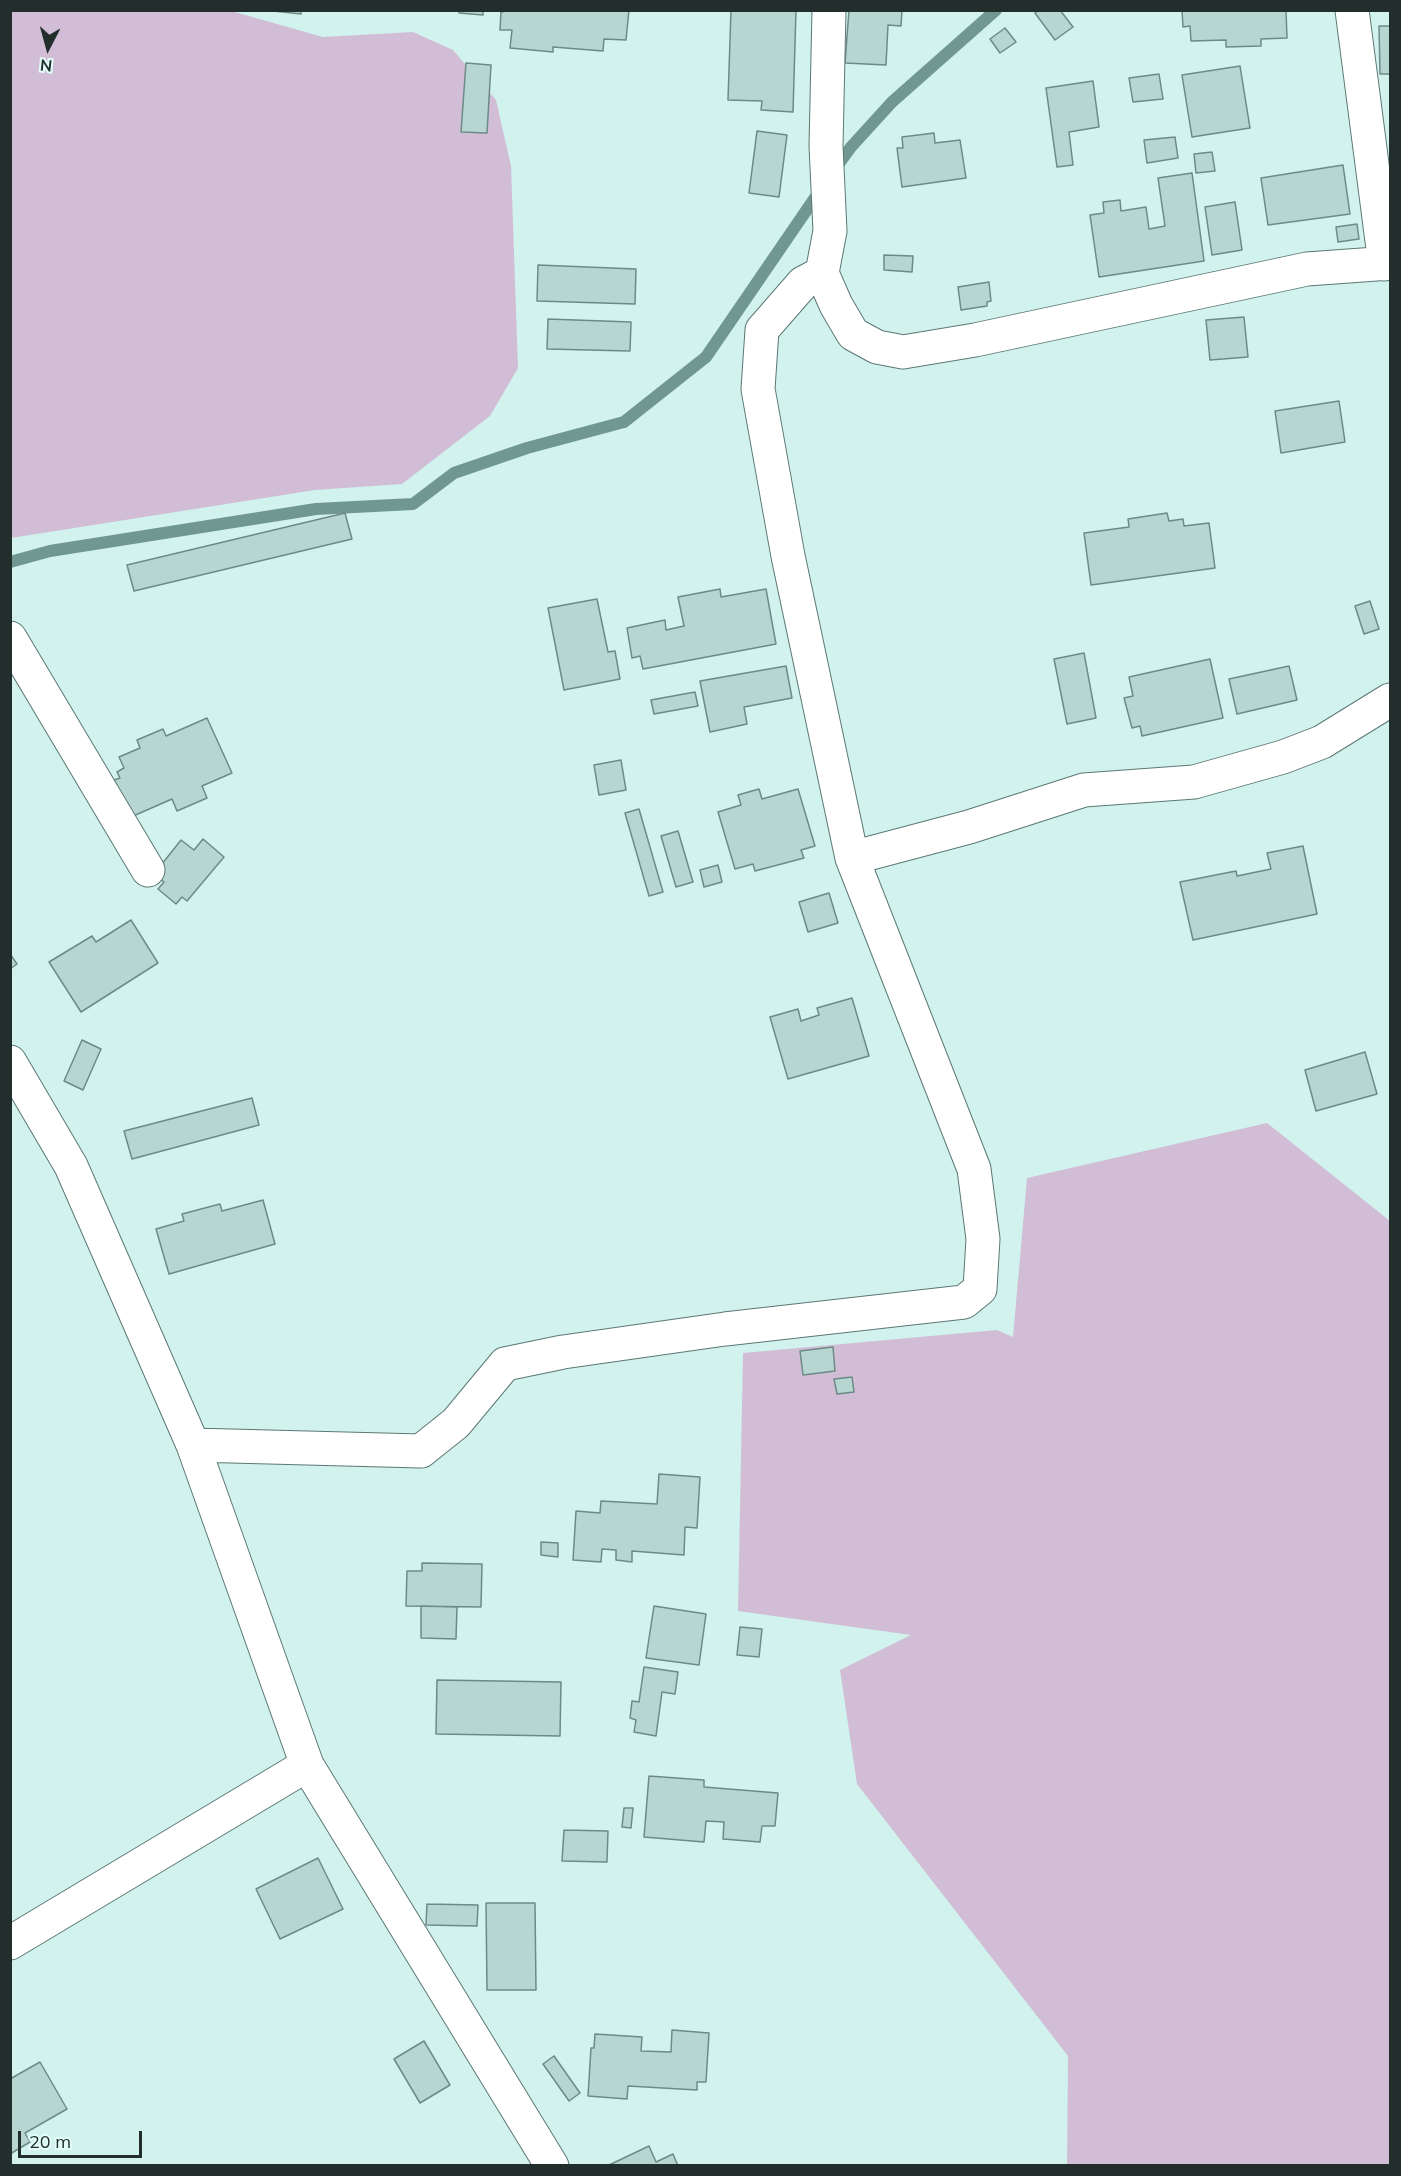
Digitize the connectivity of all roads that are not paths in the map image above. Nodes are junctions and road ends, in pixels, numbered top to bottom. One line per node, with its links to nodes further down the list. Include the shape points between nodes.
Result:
1 (829, 10): 4 (street, via 826,146 830,231)
2 (1352, 10): 3 (street)
3 (1388, 264): 4 (street, via 1307,269 903,352 876,347 853,334)
4 (822, 273): 7 (street, via 803,283 762,330 758,389 788,556)
5 (10, 638): 8 (street)
6 (1390, 700): 7 (street, via 1322,742 1283,757 1194,782 1083,790 969,827)
7 (852, 858): 10 (street, via 974,1169 983,1239 980,1289 964,1302 725,1329 505,1364 456,1423 422,1451)
8 (148, 870)
9 (10, 1062): 10 (street, via 71,1166)
10 (193, 1445): 11 (street)
11 (307, 1765): 12 (street); 13 (street)
12 (10, 1943)
13 (552, 2166)

